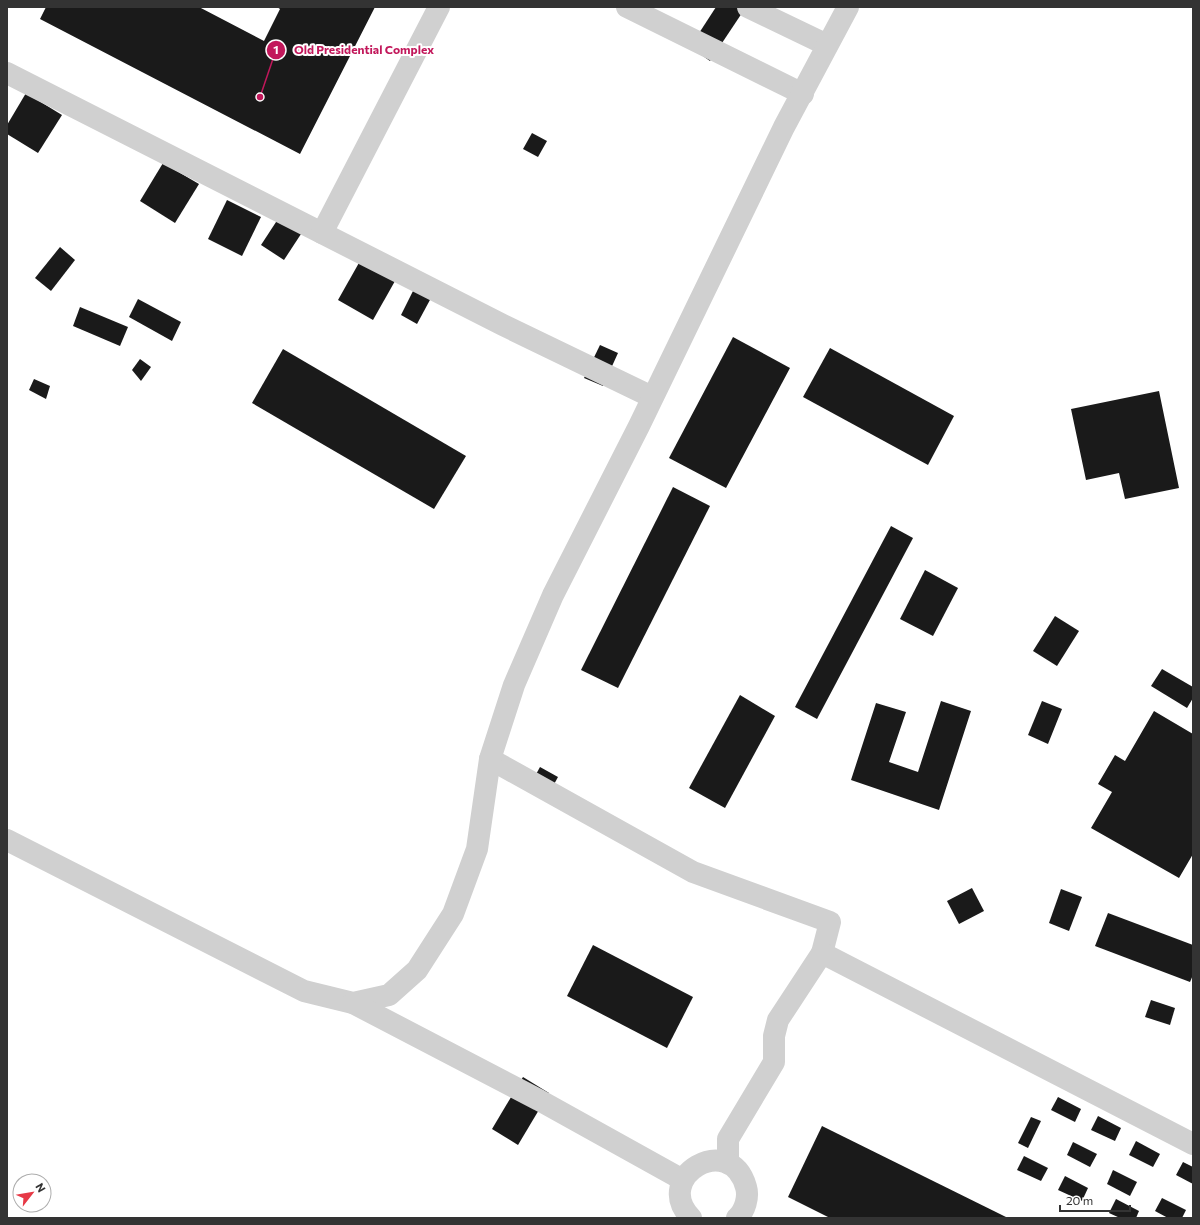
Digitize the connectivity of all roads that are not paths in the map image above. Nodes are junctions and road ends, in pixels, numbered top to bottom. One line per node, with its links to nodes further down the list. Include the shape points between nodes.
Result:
1 (439, 7): 8 (street)
2 (626, 7): 7 (street)
3 (748, 7): 5 (street)
4 (848, 7): 5 (street)
5 (828, 45): 7 (street)
6 (7, 73): 8 (street)
7 (803, 94): 9 (street, via 784,127)
8 (322, 233): 9 (street)
9 (652, 397): 10 (street, via 553,594 514,685)
10 (490, 759): 12 (street, via 693,872 830,922); 13 (street, via 477,849 453,914 416,970 389,995)
11 (7, 840): 13 (street, via 304,991)
12 (822, 953): 14 (street); 15 (street, via 778,1020 774,1036 774,1062 728,1139)
13 (353, 1003): 16 (street, via 546,1104)
14 (1193, 1144)
15 (728, 1163): 16 (street, via 705,1161 690,1170); 18 (street, via 738,1170 748,1191 744,1210)
16 (683, 1180): 17 (street, via 681,1202)
17 (691, 1218)
18 (737, 1218)

